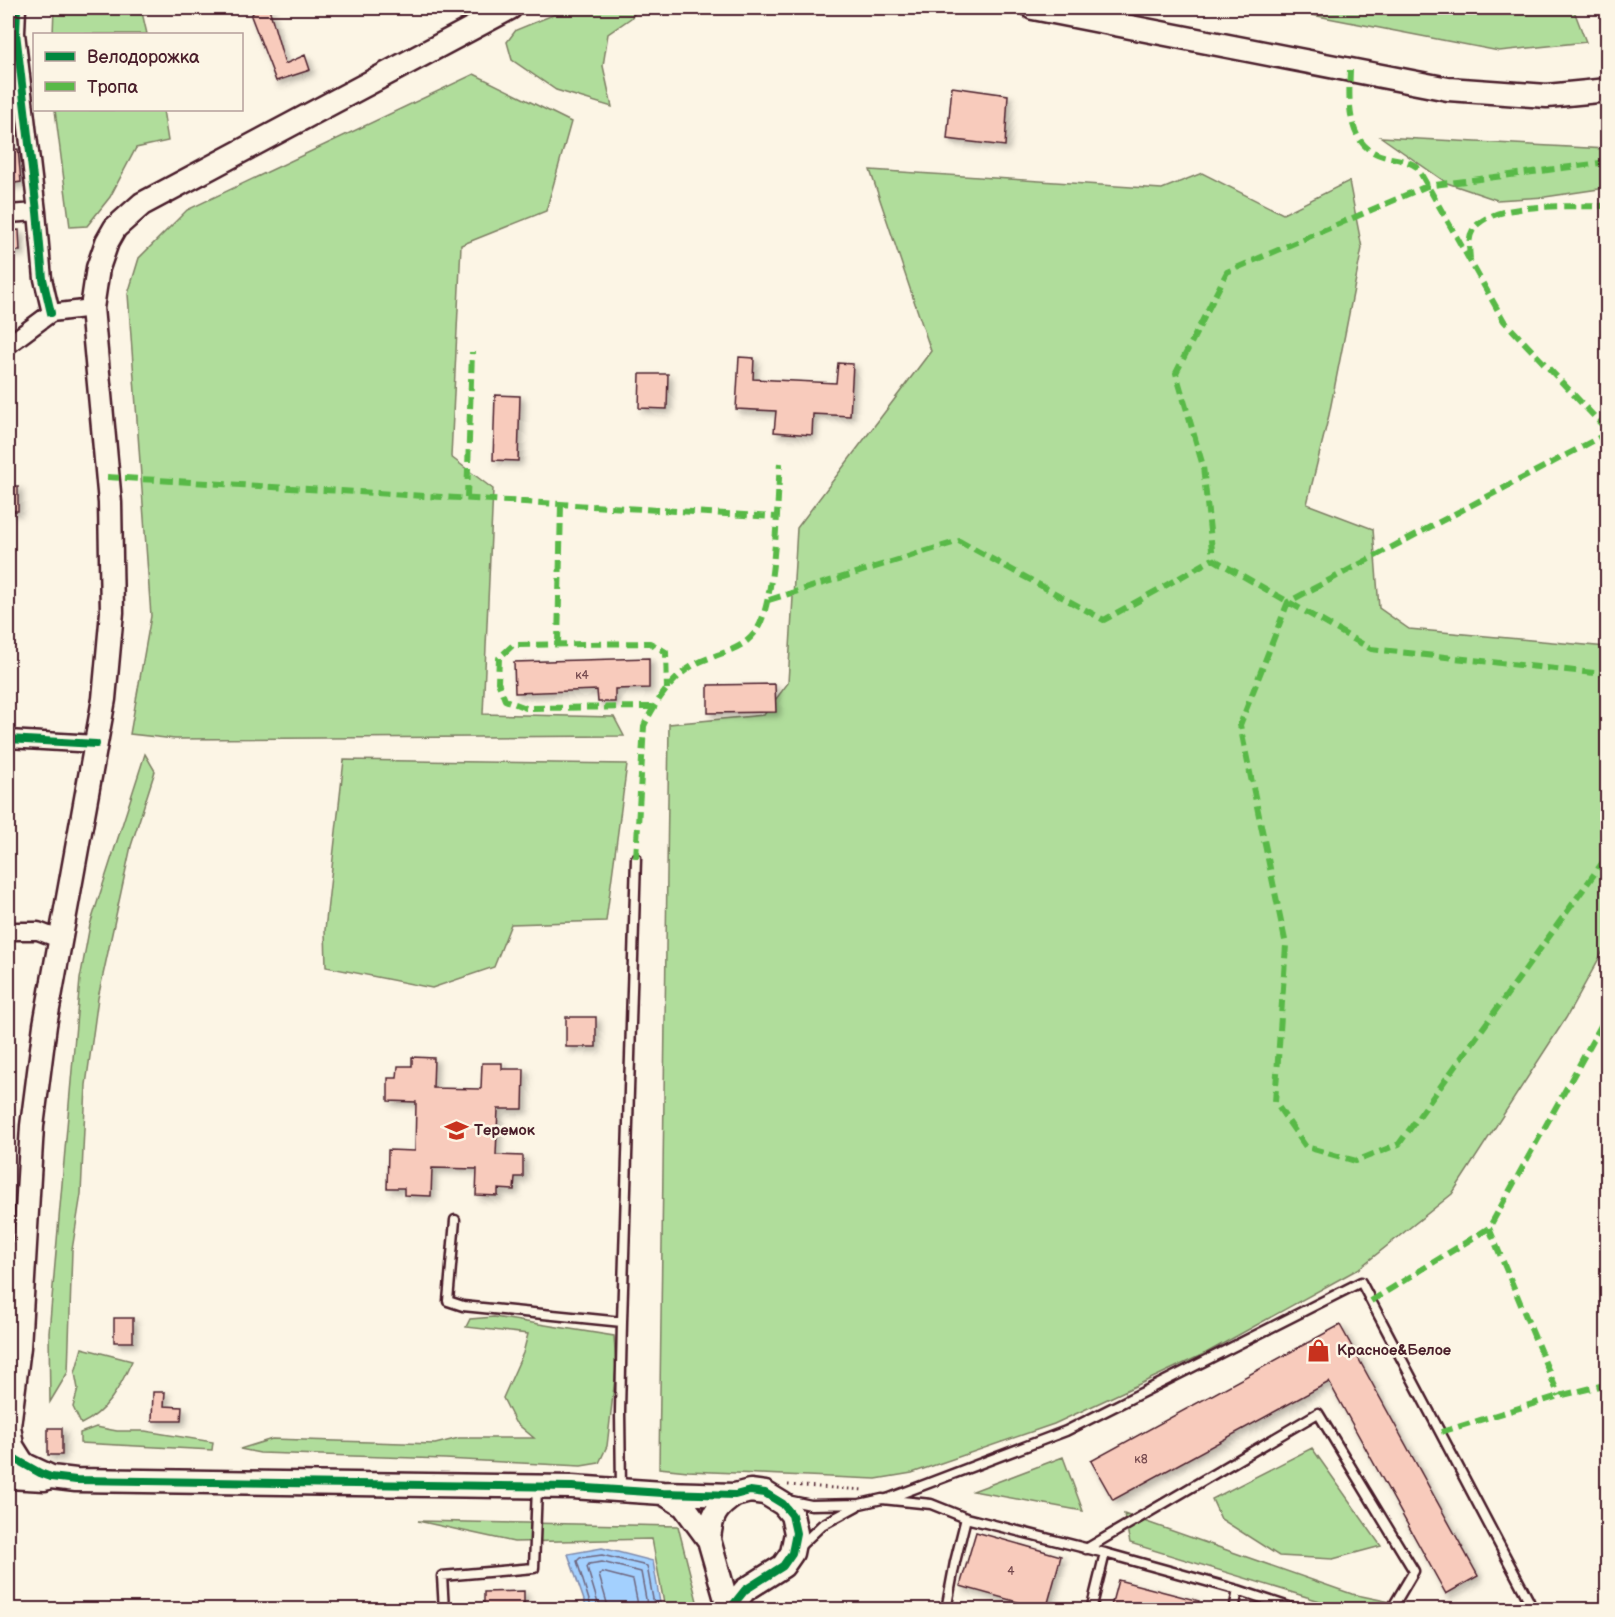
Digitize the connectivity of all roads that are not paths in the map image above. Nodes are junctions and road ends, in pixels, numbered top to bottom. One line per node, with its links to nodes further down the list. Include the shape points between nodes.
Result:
1 (17, 8): 6 (street, via 16,33)
2 (510, 8): 8 (main road, via 142,204 114,228 107,242 98,268)
3 (1033, 8): 4 (main road)
4 (1072, 12): 5 (main road, via 1448,89 1547,96)
5 (1608, 90)
6 (38, 212): 7 (street); 9 (street, via 43,279)
7 (8, 214)
8 (92, 308): 9 (street); 12 (main road, via 110,503 112,612)
9 (51, 313): 10 (street)
10 (8, 345)
11 (8, 739): 12 (street)
12 (96, 744): 15 (main road)
13 (636, 858): 17 (lane)
14 (8, 932): 15 (street, via 38,931)
15 (59, 939): 18 (main road, via 32,1126 19,1347)
16 (455, 1220): 17 (lane, via 448,1301 463,1306)
17 (622, 1322): 24 (lane)
18 (11, 1386): 20 (main road, via 10,1437 16,1455)
19 (8, 1455): 20 (main road)
20 (31, 1469): 22 (main road)
21 (8, 1477): 22 (main road)
22 (70, 1479): 23 (main road)
23 (537, 1486): 24 (main road); 38 (lane, via 534,1568 442,1576)
24 (621, 1490): 25 (main road)
25 (663, 1493): 26 (main road); 31 (main road, via 684,1506)
26 (735, 1495): 27 (main road, via 750,1491); 31 (main road, via 720,1505 711,1521)
27 (775, 1497): 29 (lane, via 811,1505); 33 (main road, via 792,1515 796,1533)
28 (888, 1499): 29 (lane); 30 (lane, via 931,1504); 44 (lane, via 1066,1431 1361,1282 1529,1601)
29 (860, 1504): 33 (lane, via 822,1525)
30 (966, 1518): 32 (lane); 39 (lane)
31 (711, 1547): 35 (main road, via 728,1571 750,1578); 37 (main road)
32 (1086, 1549): 34 (lane); 43 (lane, via 1317,1413 1414,1571)
33 (792, 1553): 35 (main road, via 783,1566)
34 (1105, 1553): 36 (lane); 40 (lane)
35 (764, 1576): 37 (main road, via 744,1590)
36 (1238, 1590): 41 (lane); 42 (lane)
37 (729, 1609)
38 (444, 1610)
39 (946, 1610)
40 (1091, 1610)
41 (1234, 1610)
42 (1298, 1610)
43 (1391, 1610)
44 (1529, 1610)

